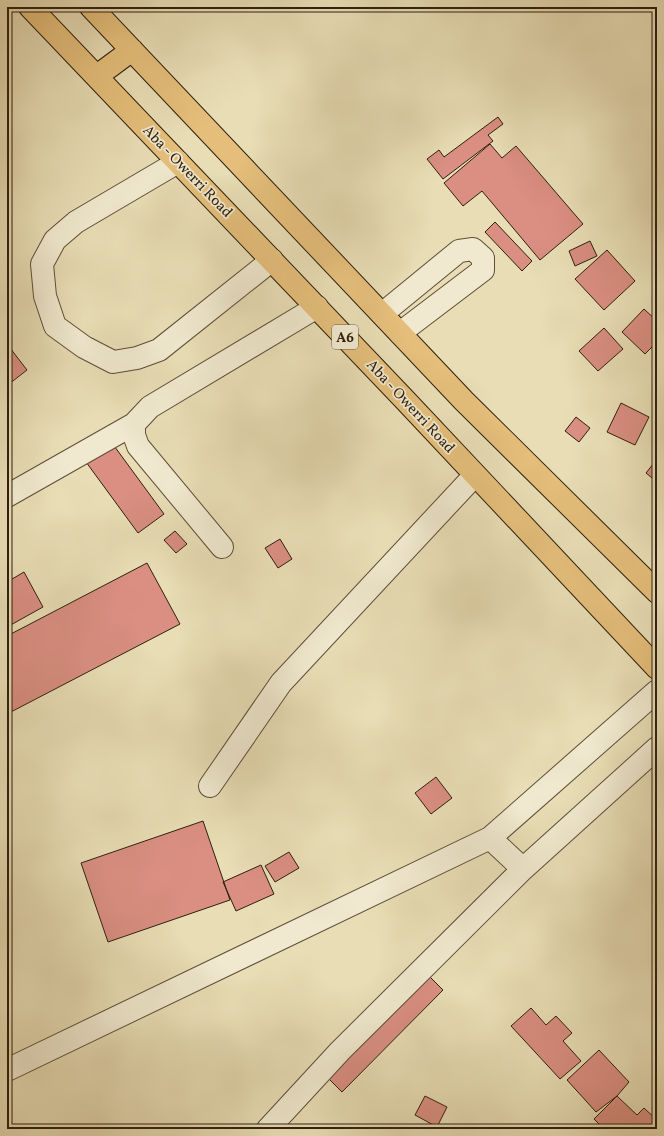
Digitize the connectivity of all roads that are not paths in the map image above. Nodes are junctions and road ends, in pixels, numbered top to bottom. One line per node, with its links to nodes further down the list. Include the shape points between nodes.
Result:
1 (30, 7): 4 (highway, Aba - Owerri Road / A6)
2 (91, 7): 3 (highway)
3 (132, 50): 4 (highway); 8 (highway)
4 (97, 76): 5 (highway, Aba - Owerri Road / A6)
5 (178, 162): 6 (highway, Aba - Owerri Road / A6); 6 (lane, via 76,222 55,240 42,264 45,296 55,326 84,347 113,362 137,358 159,350)
6 (272, 260): 7 (highway, Aba - Owerri Road / A6)
7 (317, 307): 10 (lane, via 150,407); 11 (highway, Aba - Owerri Road / A6)
8 (382, 314): 9 (highway); 9 (lane, via 459,251 473,249 483,258 483,270)
9 (400, 333): 14 (highway)
10 (134, 424): 12 (lane); 13 (lane, via 134,436 138,446)
11 (475, 475): 15 (highway, Aba - Owerri Road / A6); 18 (lane, via 281,683)
12 (7, 496)
13 (222, 547)
14 (657, 592)
15 (657, 668)
16 (657, 691): 19 (lane)
17 (657, 748): 20 (lane)
18 (210, 786)
19 (490, 838): 20 (lane); 21 (lane)
20 (523, 869): 22 (lane, via 340,1051)
21 (7, 1070)
22 (268, 1129)

